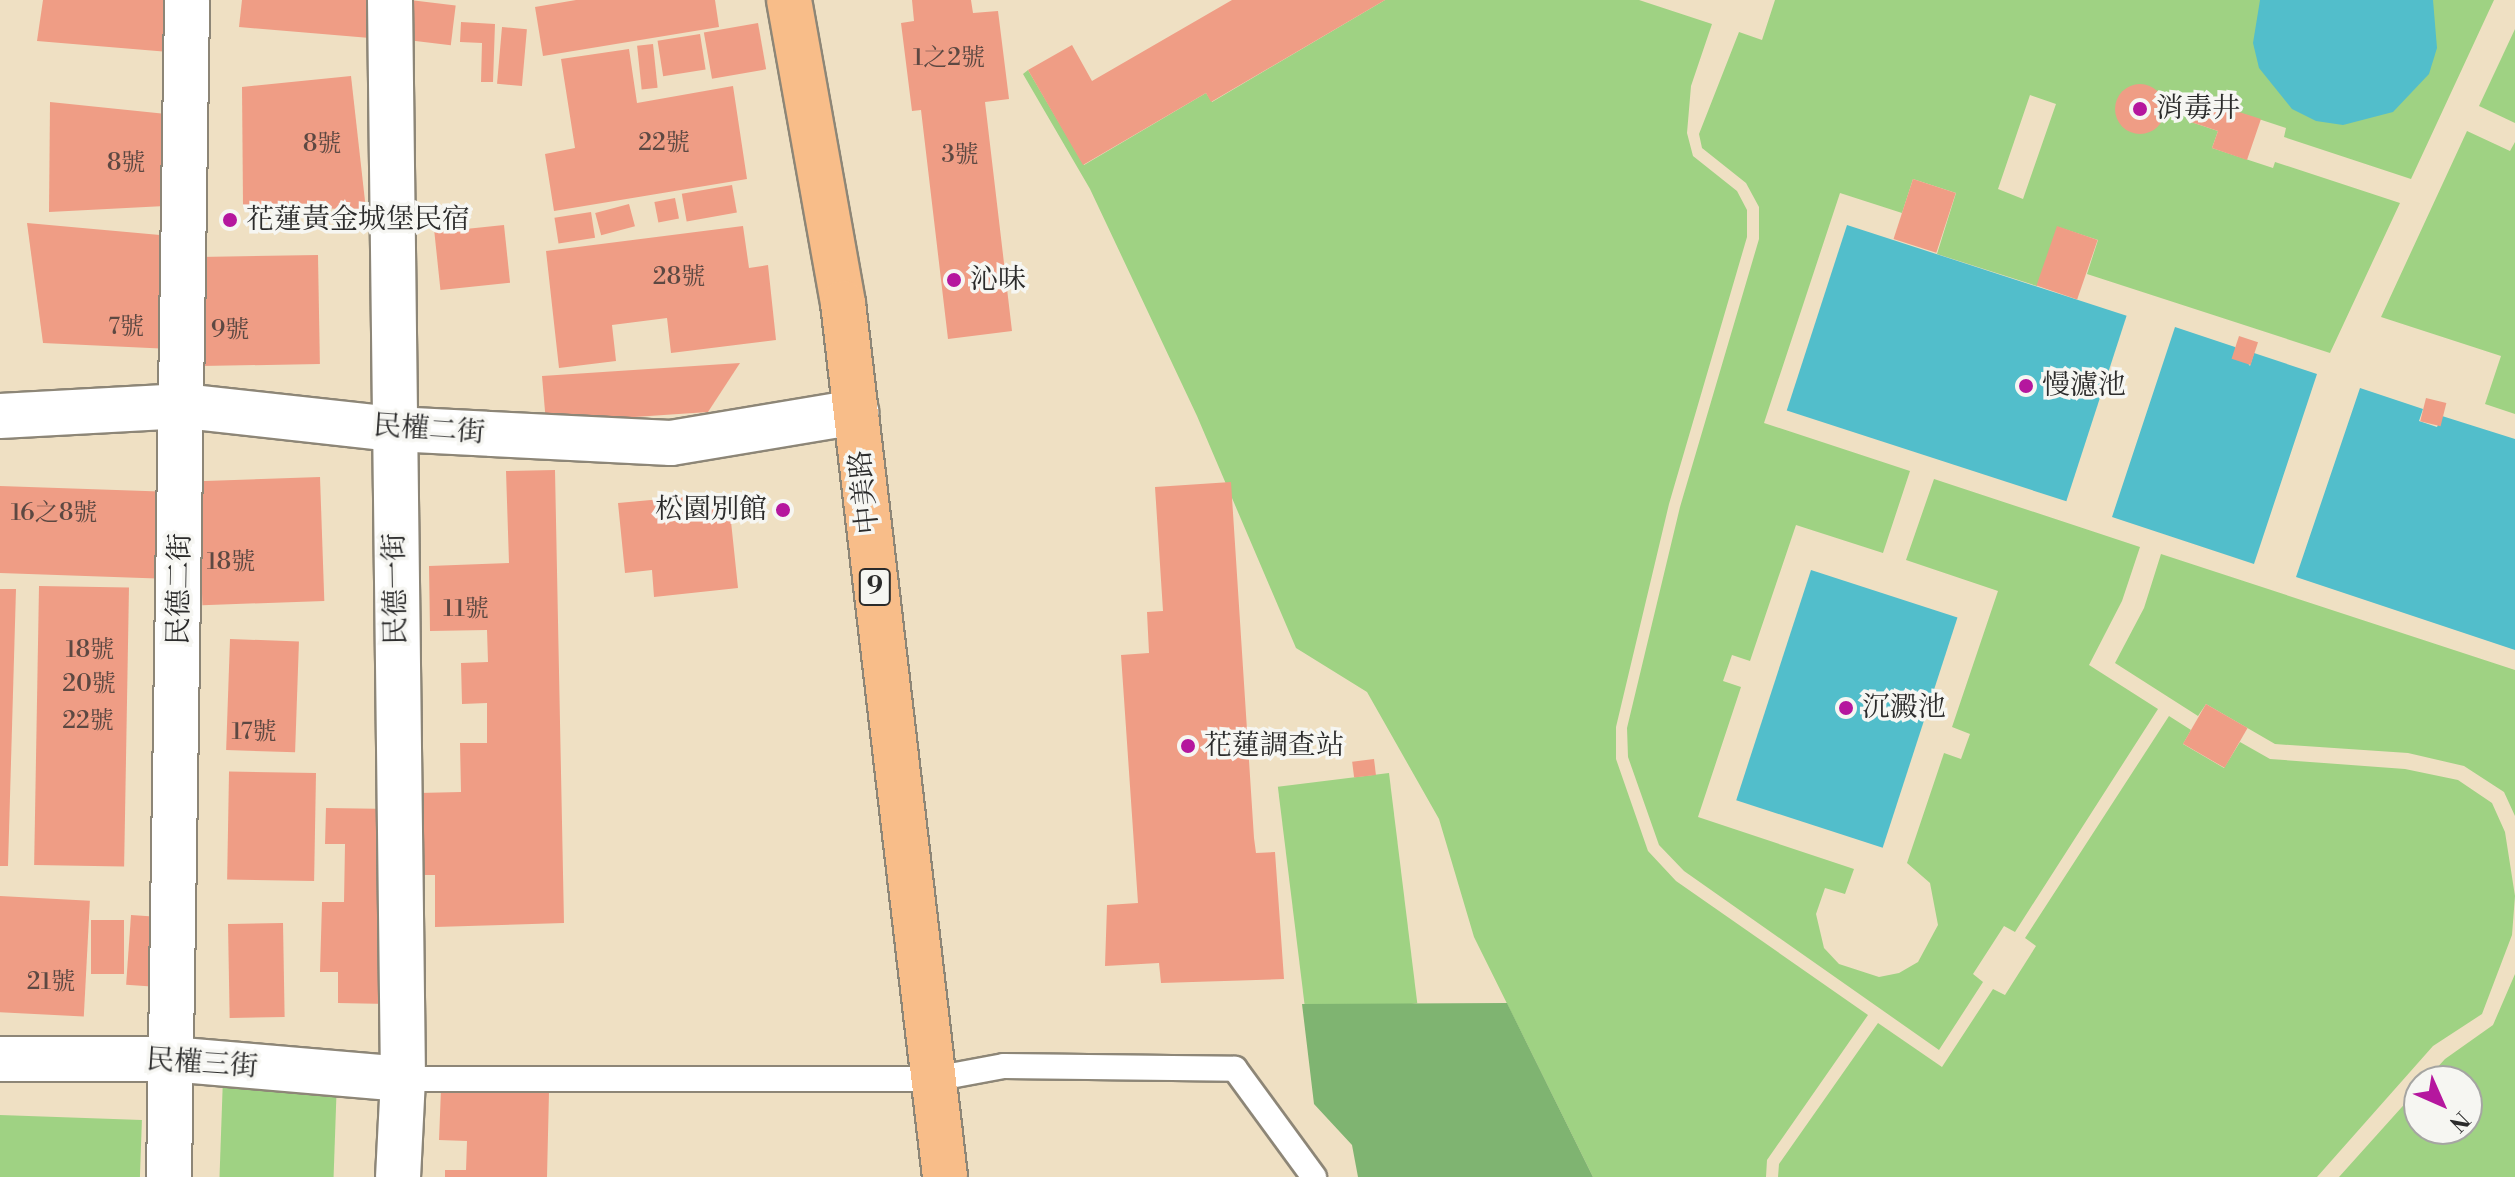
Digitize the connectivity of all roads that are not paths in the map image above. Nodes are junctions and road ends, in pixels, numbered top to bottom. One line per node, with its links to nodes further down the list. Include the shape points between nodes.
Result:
1 (187, 0): 4 (street, 民德二街)
2 (390, 0): 7 (street, 民德一街)
3 (789, 0): 5 (main road, 中美路 / 9, via 843,303)
4 (184, 406): 6 (street, 民權二街); 7 (street, 民權二街); 9 (street, 民德二街)
5 (856, 412): 7 (street, 民權二街, via 671,443); 11 (main road, 中美路 / 9)
6 (0, 416)
7 (394, 429): 10 (street, 民德一街)
8 (0, 1059): 9 (street, 民權三街)
9 (170, 1059): 10 (street, 民權三街); 12 (street, 民德二街)
10 (403, 1079): 11 (lane); 13 (street, 民德一街)
11 (934, 1079): 14 (main road, 中美路 / 9); 15 (lane, via 1004,1066 1235,1069)
12 (169, 1177)
13 (398, 1177)
14 (945, 1177)
15 (1314, 1177)

